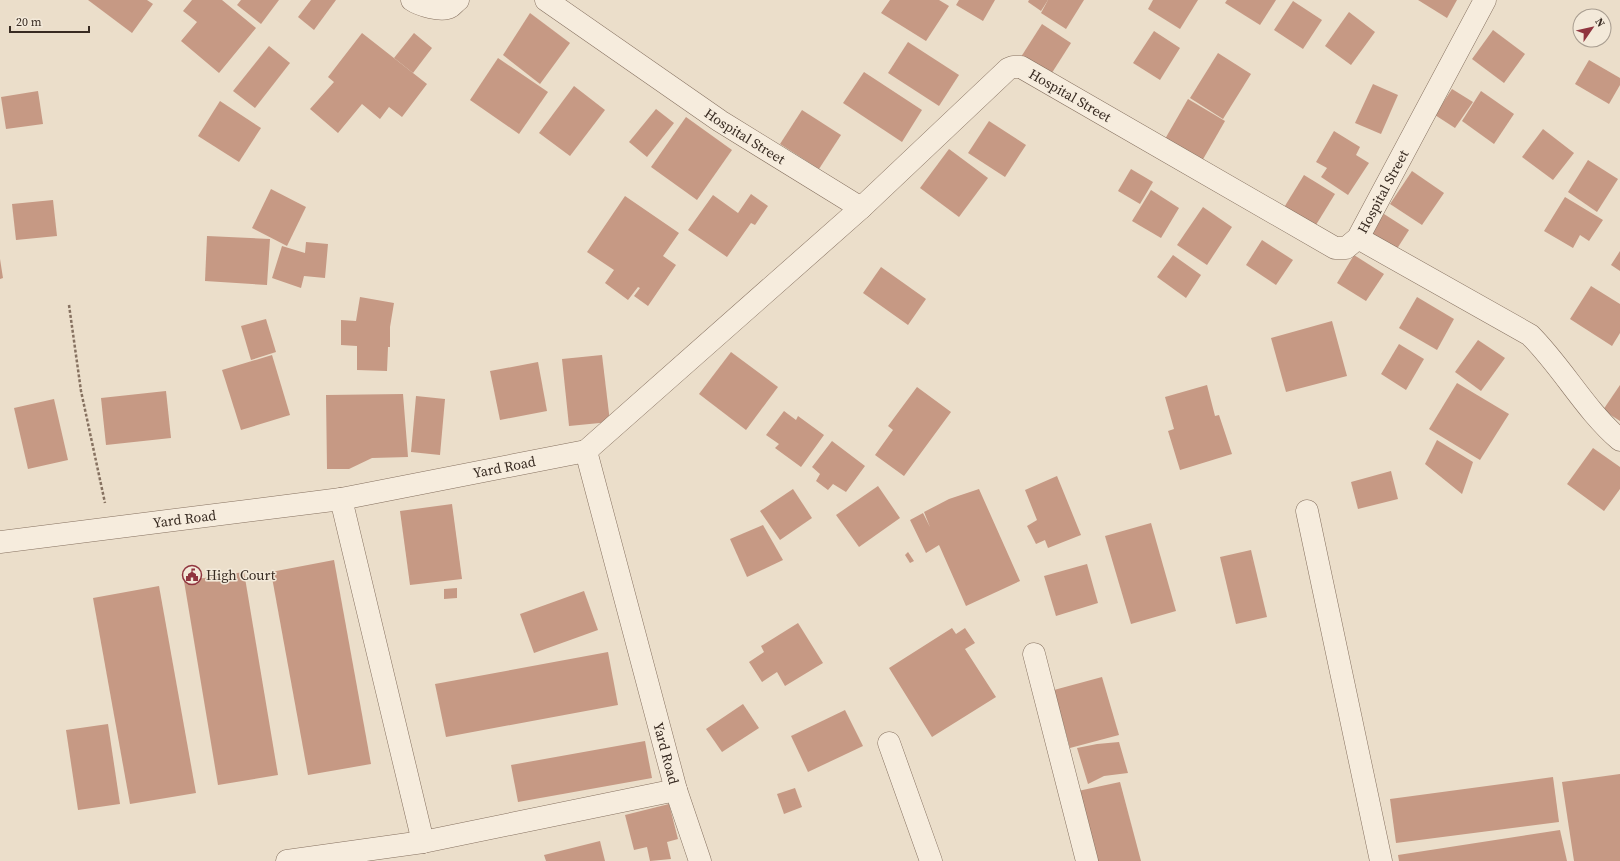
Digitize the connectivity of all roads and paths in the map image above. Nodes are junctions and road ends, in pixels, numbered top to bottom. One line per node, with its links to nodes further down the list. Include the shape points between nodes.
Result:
1 (412, 0): 2 (street, via 417,4 438,9 449,8)
2 (458, 0)
3 (546, 0): 5 (street, Hospital Street, via 720,121)
4 (1484, 0): 6 (street, Hospital Street)
5 (861, 208): 6 (street, Hospital Street, via 1008,69 1021,67 1335,248 1346,248); 9 (street)
6 (1358, 238): 8 (street, via 1530,335 1596,417)
7 (69, 305): 12 (path, via 81,391)
8 (1620, 440)
9 (586, 451): 10 (street, Yard Road); 16 (street, Yard Road)
10 (341, 499): 12 (street, Yard Road); 17 (street)
11 (1307, 511): 22 (street)
12 (110, 528): 13 (street, Yard Road)
13 (0, 542)
14 (1034, 654): 21 (street)
15 (889, 743): 20 (street)
16 (676, 790): 17 (street); 19 (street, Yard Road)
17 (423, 842): 18 (street)
18 (287, 861)
19 (700, 861)
20 (931, 861)
21 (1087, 861)
22 (1381, 861)

